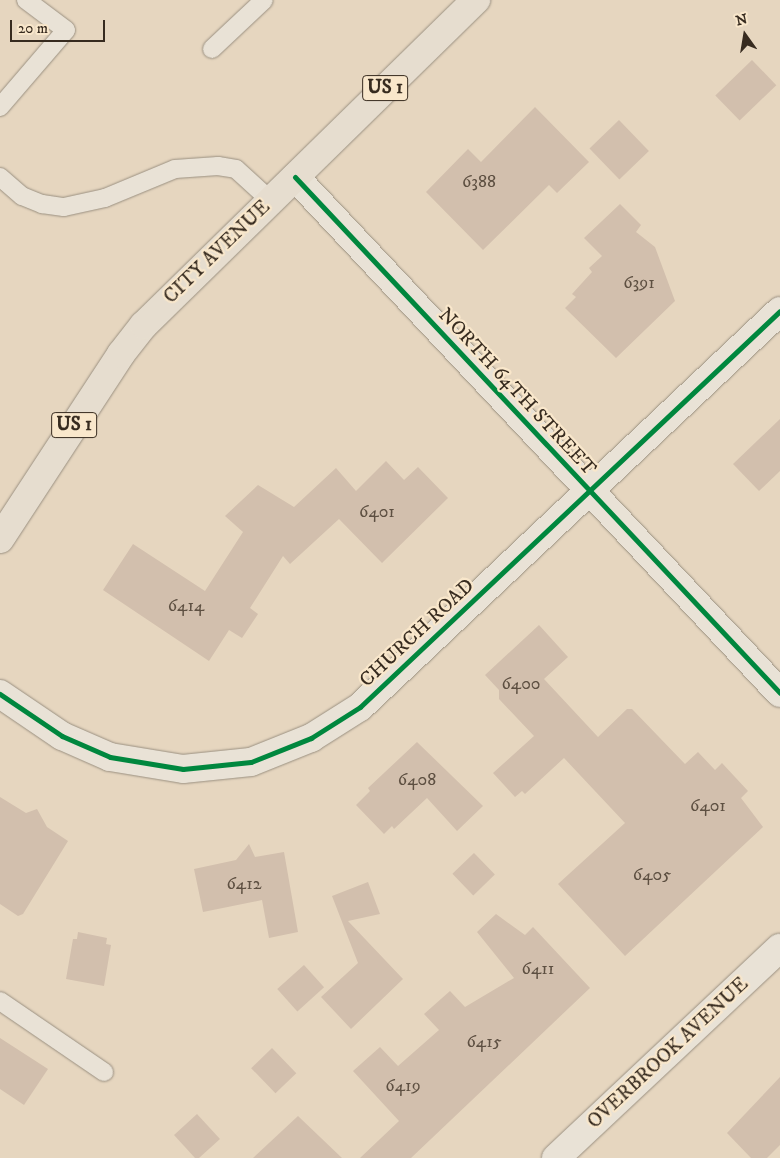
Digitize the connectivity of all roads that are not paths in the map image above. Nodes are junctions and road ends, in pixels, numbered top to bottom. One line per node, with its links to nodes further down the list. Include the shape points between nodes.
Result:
1 (26, 0): 5 (lane, via 66,30)
2 (264, 0): 4 (lane)
3 (476, 0): 6 (highway, CITY AVENUE / US 1)
4 (212, 49)
5 (0, 107)
6 (295, 176): 8 (highway, CITY AVENUE / US 1); 10 (street, NORTH 64TH STREET)
7 (0, 177): 8 (lane, via 22,196 42,204 64,207 105,198 175,169 218,166 236,169)
8 (270, 200): 11 (highway, CITY AVENUE / US 1, via 144,325 121,354)
9 (780, 312): 10 (street, CHURCH ROAD)
10 (589, 491): 12 (street, NORTH 64TH STREET); 13 (street, CHURCH ROAD, via 360,707 310,738 251,762 182,770 110,757 62,736)
11 (0, 539)
12 (780, 693)
13 (0, 694)
14 (780, 948): 17 (street, OVERBROOK AVENUE)
15 (0, 1002): 16 (lane)
16 (104, 1072)
17 (556, 1158)

